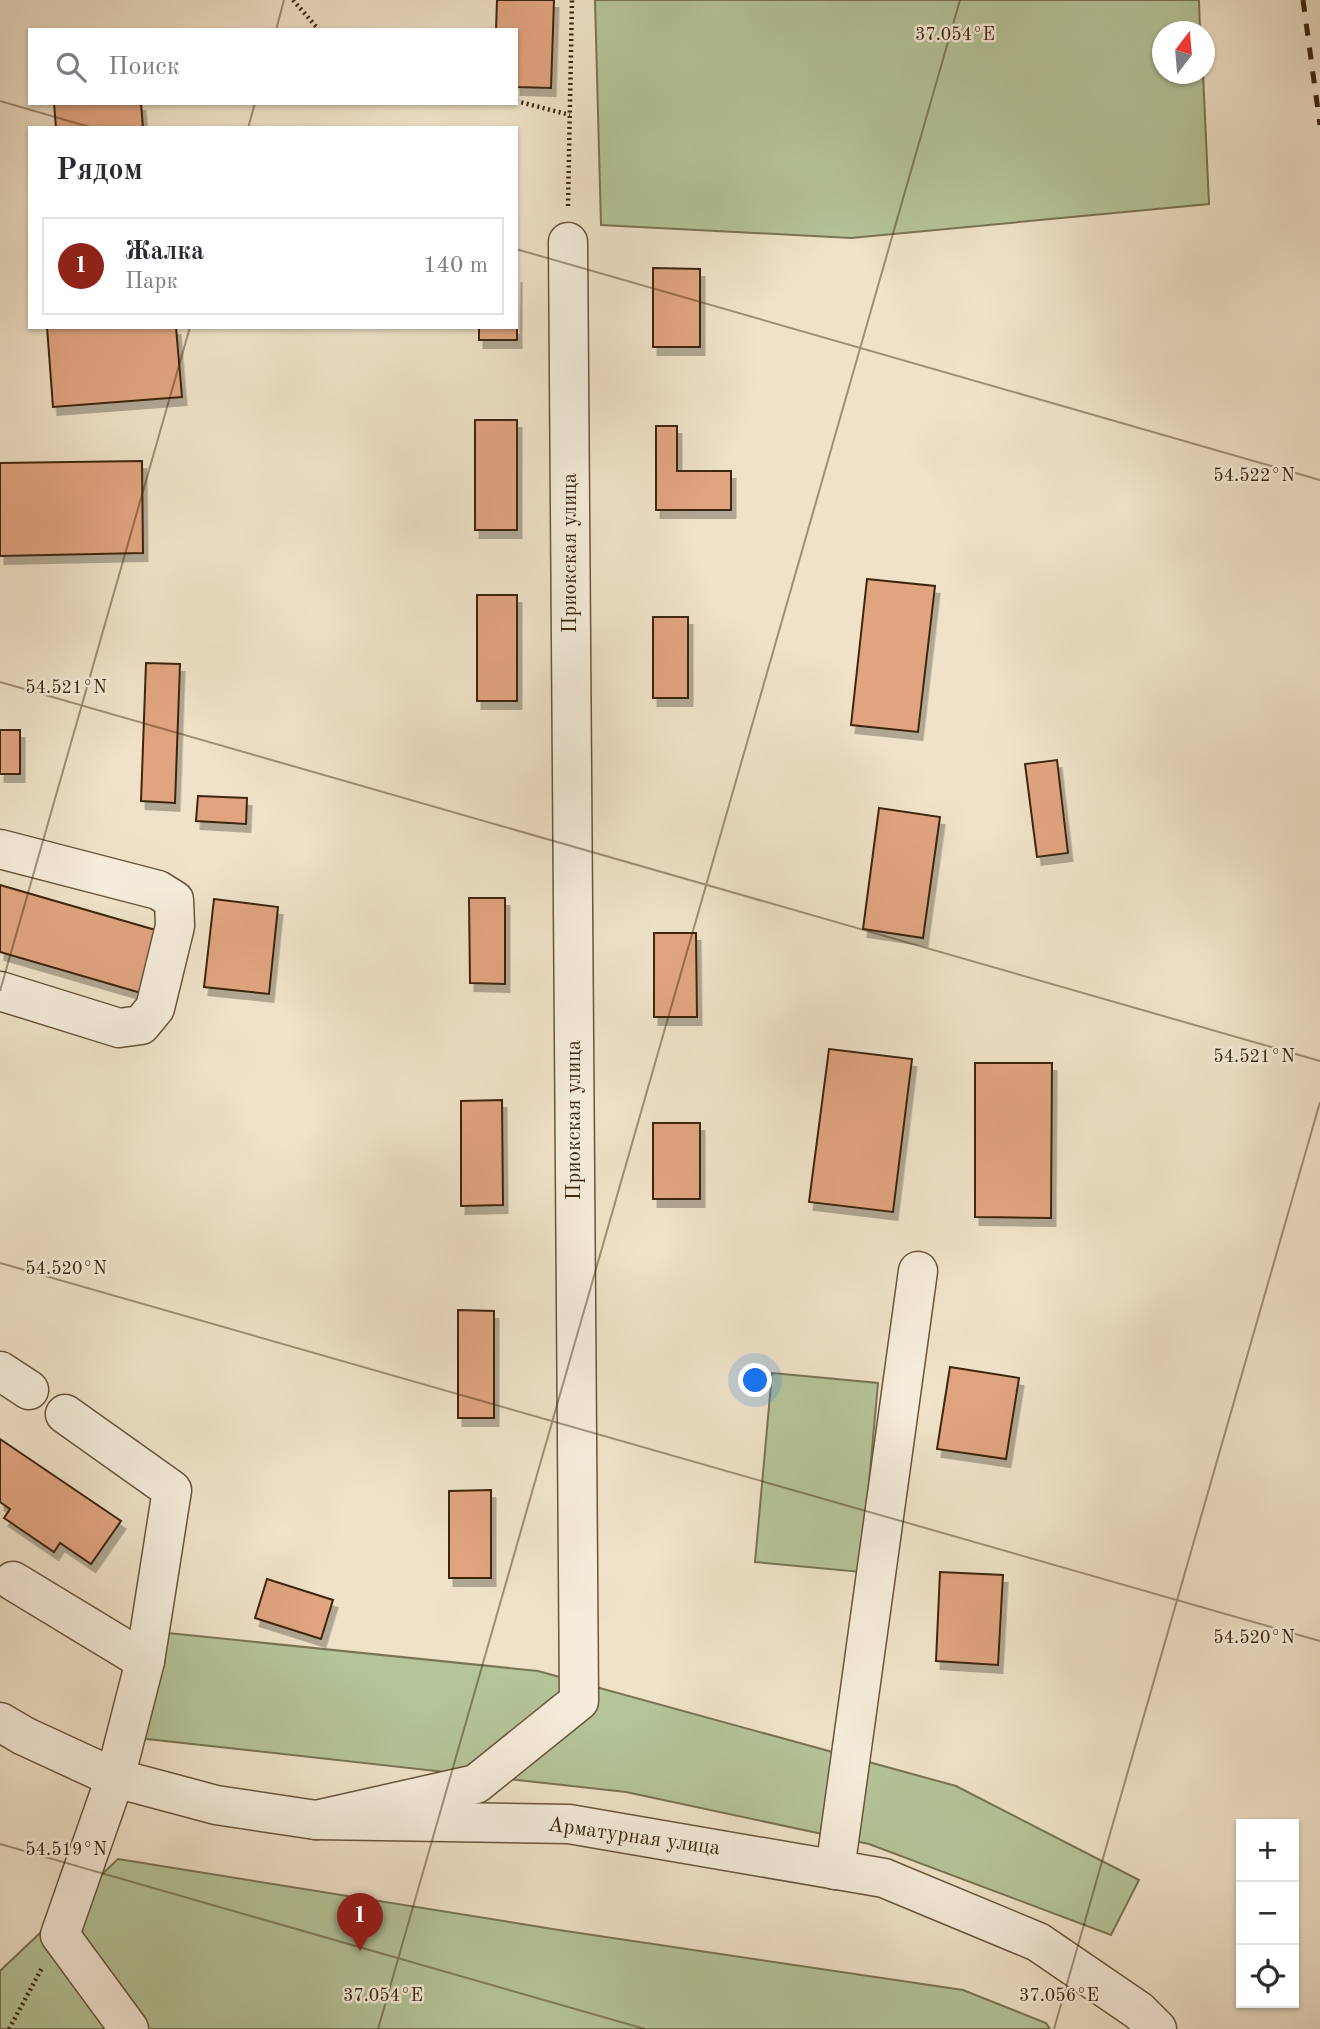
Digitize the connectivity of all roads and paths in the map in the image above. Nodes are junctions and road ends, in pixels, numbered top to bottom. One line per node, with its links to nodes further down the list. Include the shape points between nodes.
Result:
1 (293, 0): 3 (path)
2 (572, 0): 5 (path)
3 (317, 28)
4 (518, 102): 5 (path)
5 (570, 115): 6 (path)
6 (568, 242): 15 (street, Приокская улица, via 579,1701 476,1784)
7 (0, 849): 8 (street, via 158,890 174,900 175,926 155,1008 141,1025 119,1028)
8 (0, 991)
9 (918, 1270): 16 (street)
10 (65, 1414): 12 (street, via 172,1490)
11 (13, 1581): 12 (street)
12 (145, 1661): 14 (street)
13 (0, 1722): 14 (street, Арматурная улица)
14 (115, 1778): 15 (street, Арматурная улица, via 215,1805); 17 (street)
15 (316, 1820): 16 (street, Арматурная улица, via 569,1824)
16 (835, 1870): 20 (street, Арматурная улица, via 884,1878 1038,1942 1139,2011)
17 (61, 1935): 18 (path); 19 (street)
18 (9, 2029)
19 (129, 2029)
20 (1157, 2029)

